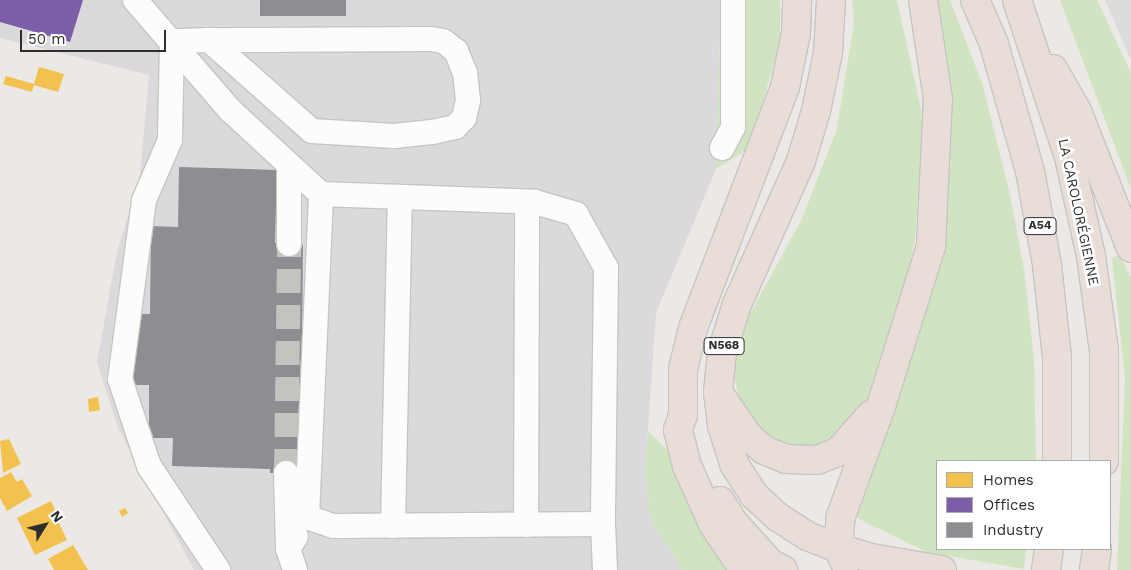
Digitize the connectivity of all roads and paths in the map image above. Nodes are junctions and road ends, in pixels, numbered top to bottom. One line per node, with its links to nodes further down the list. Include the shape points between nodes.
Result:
1 (135, 0): 10 (lane)
2 (733, 0): 11 (lane, via 733,127)
3 (797, 0): 20 (highway, N568, via 796,33 785,87 693,328 684,369)
4 (831, 0): 18 (highway, N568, via 828,53 816,111 801,161 737,304 722,352)
5 (923, 0): 19 (highway, via 938,100 931,246)
6 (975, 0): 21 (highway, A54, via 994,44 1030,171 1044,246 1057,357)
7 (1017, 0): 8 (highway, LA CAROLORÉGIENNE)
8 (1030, 31): 17 (highway, via 1078,111); 22 (highway, LA CAROLORÉGIENNE, via 1069,157 1091,256 1104,352)
9 (209, 40): 9 (lane, via 443,41 456,51 465,73 468,100 464,118 456,127 394,136 312,131); 10 (lane)
10 (172, 41): 12 (lane, via 230,110); 32 (lane, via 170,140 144,200 120,379 148,466)
11 (722, 148)
12 (289, 164): 13 (lane); 16 (lane)
13 (321, 194): 14 (lane); 24 (lane)
14 (400, 197): 15 (lane); 27 (lane)
15 (527, 202): 25 (lane, via 576,214 606,268); 26 (lane)
16 (288, 244)
17 (1131, 248)
18 (718, 392): 19 (highway, via 748,436 764,450 786,459 817,460 838,452); 30 (highway, N568, via 722,426 734,464 754,495 785,522)
19 (881, 406): 30 (highway, via 841,516)
20 (683, 415): 34 (highway, via 678,430 687,466 713,524); 35 (highway, N568, via 710,485 734,523 770,563)
21 (1057, 460)
22 (1104, 460)
23 (286, 473): 31 (lane)
24 (307, 517): 27 (lane, via 333,526); 31 (lane)
25 (603, 524): 26 (lane); 33 (lane)
26 (526, 525): 27 (lane)
27 (394, 526)
28 (1049, 550): 37 (highway)
29 (1097, 550): 38 (highway)
30 (843, 559): 36 (highway, N568, via 872,558)
31 (292, 560)
32 (218, 570)
33 (606, 570)
34 (744, 570)
35 (783, 570)
36 (942, 570)
37 (1046, 570)
38 (1094, 570)

